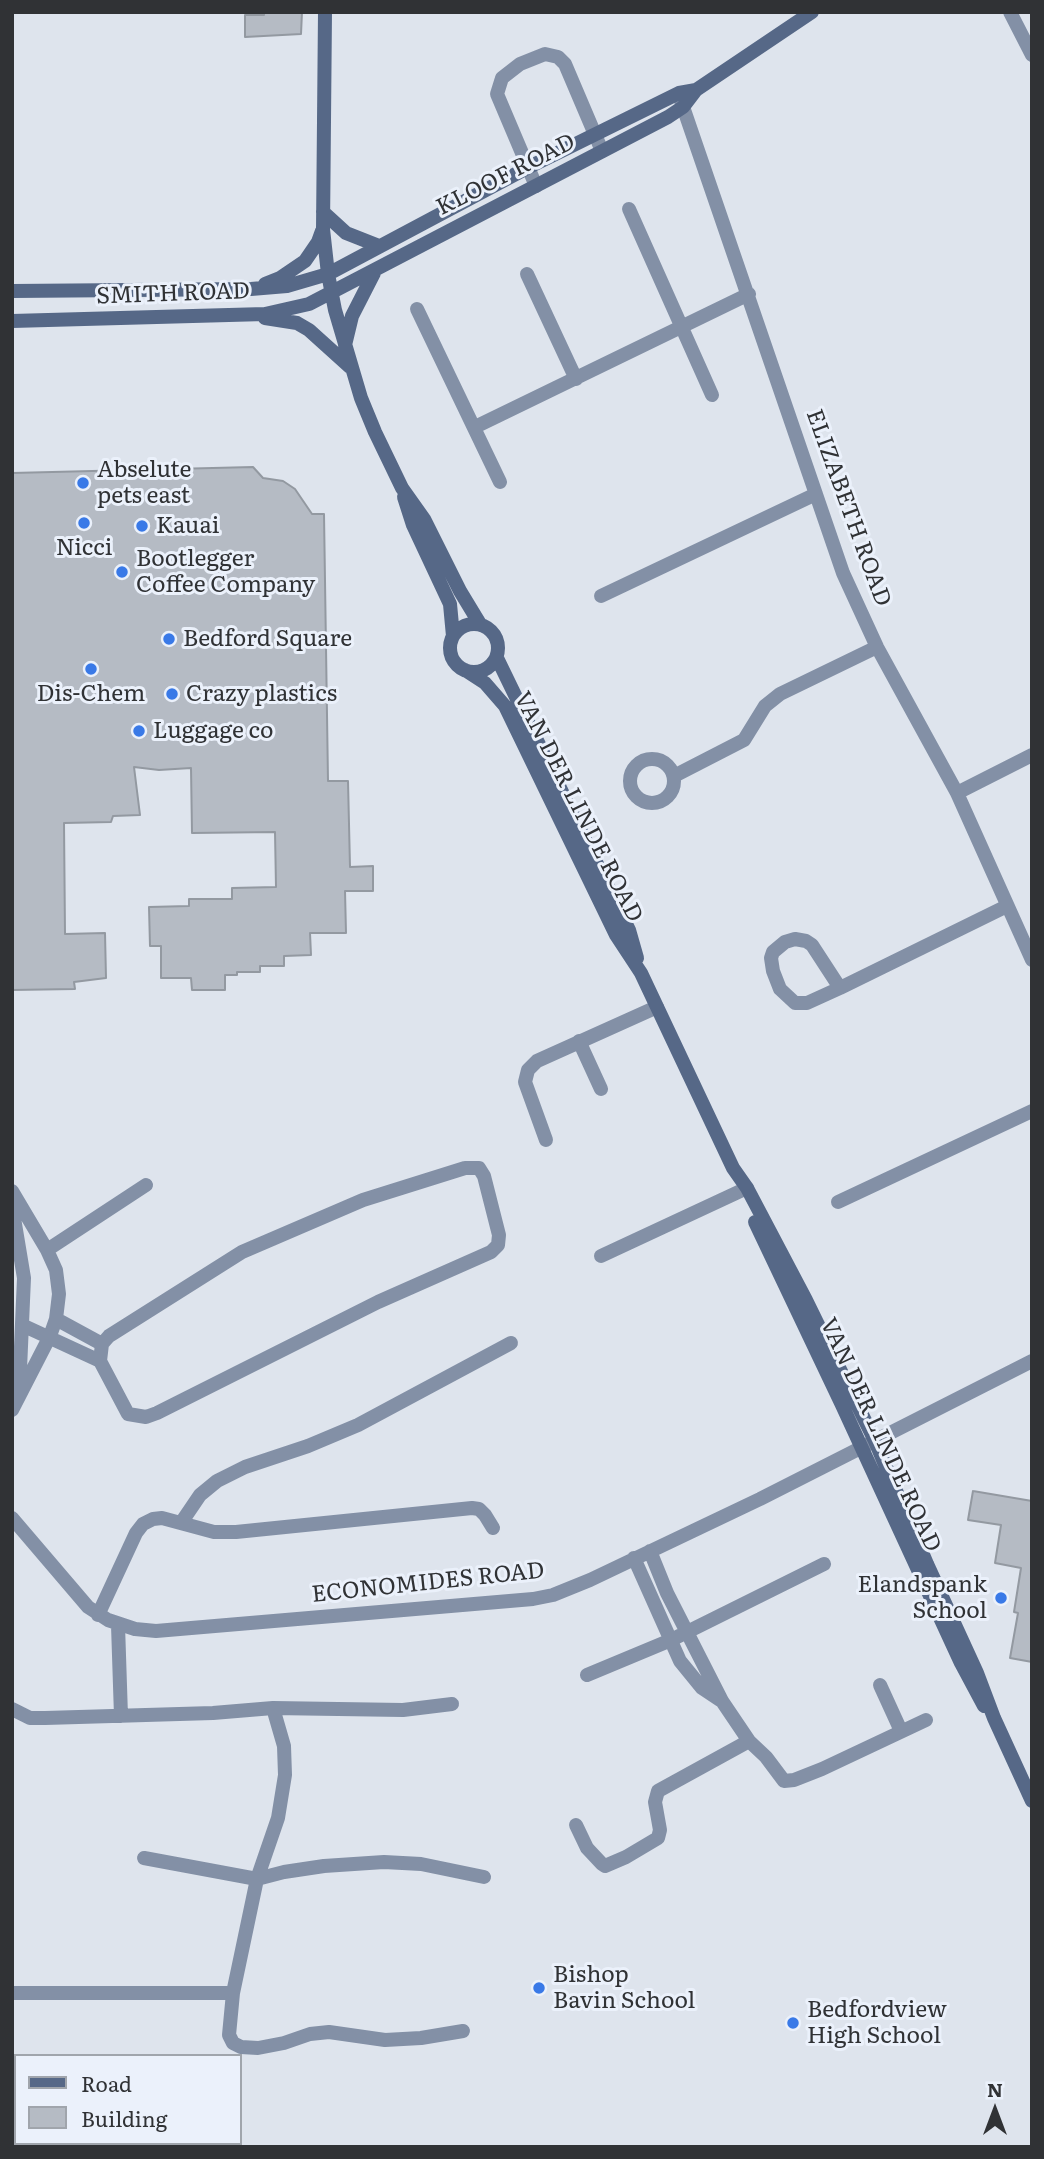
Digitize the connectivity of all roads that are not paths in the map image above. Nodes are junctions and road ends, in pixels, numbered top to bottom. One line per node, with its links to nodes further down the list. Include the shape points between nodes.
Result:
1 (325, 12): 11 (main road)
2 (812, 12): 5 (main road, KLOOF ROAD)
3 (1010, 12): 4 (street)
4 (1032, 55)
5 (681, 100): 6 (main road, KLOOF ROAD); 7 (main road, KLOOF ROAD); 20 (street, ELIZABETH ROAD)
6 (595, 135): 7 (street); 8 (main road, KLOOF ROAD); 8 (street, via 558,57 545,54 520,64 502,78 497,94)
7 (602, 151): 9 (main road, KLOOF ROAD)
8 (527, 168): 9 (street); 13 (main road, KLOOF ROAD)
9 (536, 186): 14 (main road, KLOOF ROAD)
10 (629, 209): 24 (street)
11 (323, 212): 12 (main road); 13 (main road, via 346,233)
12 (323, 229): 15 (main road); 17 (main road, via 306,261)
13 (379, 246): 15 (main road, KLOOF ROAD)
14 (376, 269): 19 (main road, KLOOF ROAD); 25 (main road, via 352,316)
15 (328, 274): 17 (main road, SMITH ROAD, via 287,286); 19 (main road)
16 (527, 274): 27 (street)
17 (251, 289): 18 (main road, SMITH ROAD)
18 (12, 292)
19 (331, 293): 22 (main road, SMITH ROAD, via 309,304 265,314); 25 (main road)
20 (749, 294): 24 (street); 32 (street, ELIZABETH ROAD)
21 (417, 309): 29 (street)
22 (230, 315): 23 (main road, SMITH ROAD); 26 (main road, via 296,323)
23 (12, 321)
24 (681, 327): 27 (street); 28 (street)
25 (345, 347): 26 (main road)
26 (351, 368): 31 (main road)
27 (576, 379): 29 (street)
28 (712, 395)
29 (475, 427): 30 (street)
30 (500, 482)
31 (402, 488): 34 (main road, via 424,519); 35 (main road, via 413,525 450,604)
32 (816, 494): 33 (street); 36 (street, ELIZABETH ROAD, via 843,573)
33 (601, 596)
34 (480, 624): 35 (main road, via 465,626); 37 (main road, via 496,637)
35 (453, 636): 38 (main road, via 453,659)
36 (877, 647): 40 (street, via 780,694 765,706 744,740); 41 (street, ELIZABETH ROAD)
37 (497, 658): 38 (main road, via 487,669); 44 (main road, VAN DER LINDE ROAD, via 629,930)
38 (465, 670): 44 (main road, VAN DER LINDE ROAD, via 485,683 505,706 617,935)
39 (1032, 755): 41 (street)
40 (674, 776)
41 (957, 793): 42 (street, ELIZABETH ROAD)
42 (1007, 906): 43 (street, ELIZABETH ROAD); 45 (street)
43 (1032, 960)
44 (641, 973): 46 (main road, VAN DER LINDE ROAD)
45 (840, 988): 45 (street, via 807,1003 795,1003 780,989 773,971 773,952 785,942 806,940)
46 (657, 1007): 47 (street); 52 (main road, VAN DER LINDE ROAD)
47 (579, 1041): 48 (street); 50 (street, via 528,1070 524,1082)
48 (601, 1089)
49 (1032, 1111): 54 (street)
50 (546, 1140)
51 (146, 1185): 56 (street)
52 (743, 1190): 57 (street); 67 (main road, VAN DER LINDE ROAD)
53 (12, 1191): 56 (street)
54 (838, 1202)
55 (12, 1206): 58 (street)
56 (46, 1248): 58 (street); 59 (street, via 58,1281)
57 (601, 1256)
58 (22, 1259): 60 (street)
59 (56, 1320): 61 (street); 63 (street)
60 (22, 1325): 61 (street); 66 (street)
61 (50, 1336): 64 (street); 66 (street)
62 (511, 1343): 69 (street, via 358,1425 245,1466 200,1496)
63 (102, 1344): 64 (street); 64 (street, via 242,1252 363,1200 452,1172 478,1168 484,1176 499,1235 498,1245 481,1259 378,1302 146,1417 128,1414)
64 (100, 1361)
65 (1032, 1361): 67 (street, ECONOMIDES ROAD)
66 (15, 1403)
67 (868, 1445): 71 (street, ECONOMIDES ROAD); 88 (main road, VAN DER LINDE ROAD, via 968,1677 994,1718)
68 (12, 1518): 74 (street, ECONOMIDES ROAD)
69 (181, 1522): 70 (street, via 214,1532 236,1532 472,1508 479,1509); 74 (street, via 162,1518 143,1524)
70 (493, 1528)
71 (650, 1551): 72 (street, ECONOMIDES ROAD); 76 (street)
72 (634, 1558): 75 (street, ECONOMIDES ROAD, via 553,1595 533,1599 156,1631); 77 (street)
73 (824, 1564): 76 (street)
74 (98, 1615): 75 (street, ECONOMIDES ROAD)
75 (118, 1625): 84 (street)
76 (686, 1632): 77 (street); 80 (street)
77 (671, 1640): 78 (street); 80 (street, via 695,1680)
78 (587, 1675)
79 (880, 1685): 86 (street)
80 (722, 1701): 87 (street)
81 (452, 1704): 82 (street, via 403,1710)
82 (273, 1708): 84 (street); 92 (street, via 284,1746 285,1775 278,1818)
83 (12, 1709): 84 (street, via 30,1718)
84 (121, 1716)
85 (926, 1720): 86 (street)
86 (901, 1731): 87 (street, via 822,1769 783,1781)
87 (749, 1741): 89 (street, via 658,1791 654,1802 658,1838 626,1857 605,1866 587,1849)
88 (1032, 1801)
89 (576, 1825)
90 (144, 1858): 92 (street)
91 (484, 1877): 92 (street, via 421,1864 384,1862 324,1866)
92 (257, 1879): 94 (street)
93 (12, 1993): 94 (street)
94 (233, 1993): 95 (street, via 229,2035 241,2047 258,2048 329,2032 385,2040)
95 (463, 2031)

